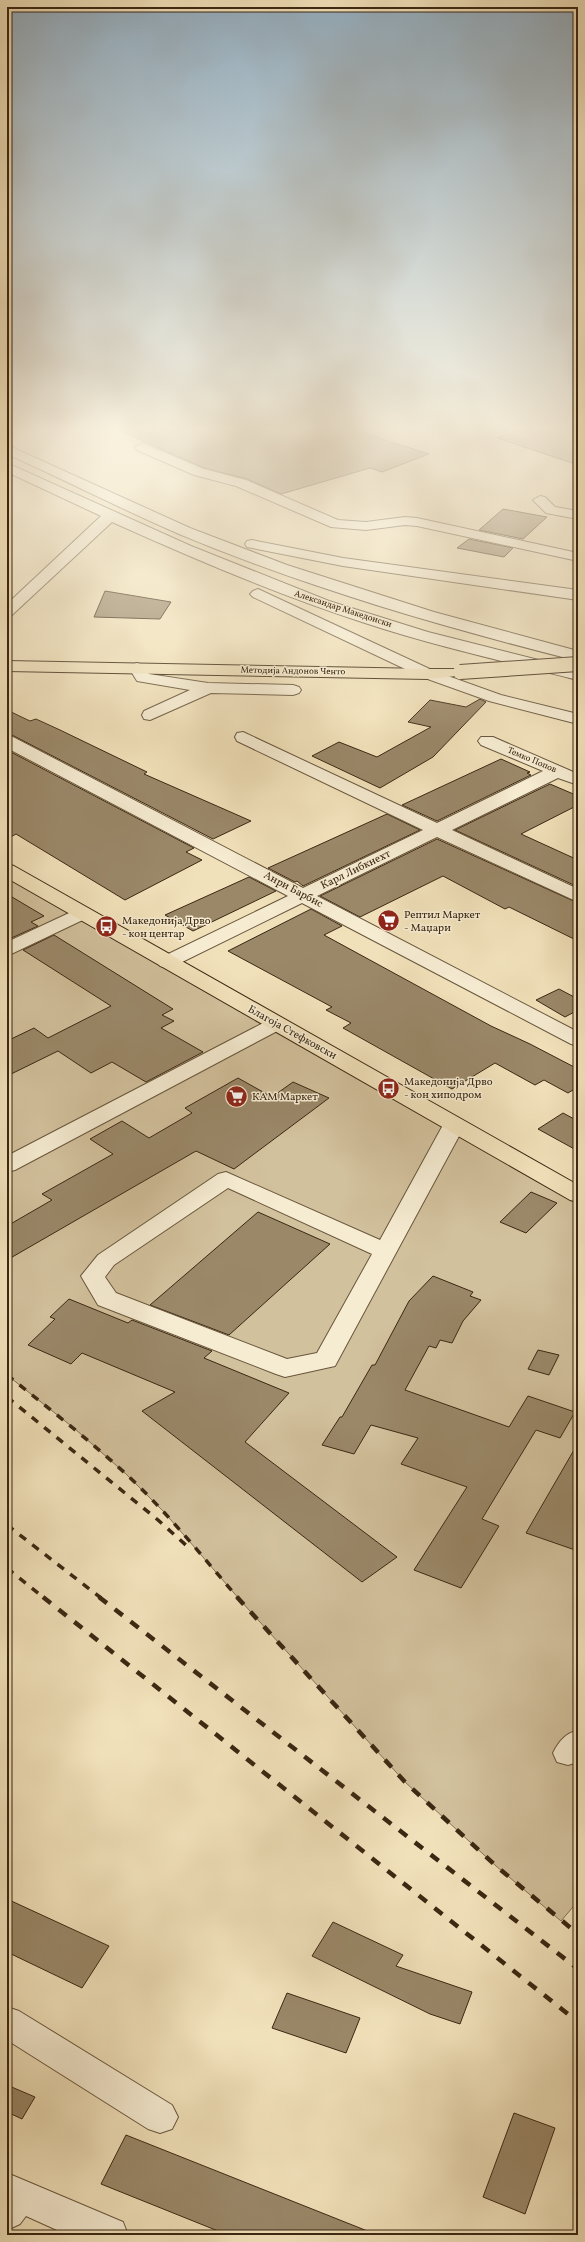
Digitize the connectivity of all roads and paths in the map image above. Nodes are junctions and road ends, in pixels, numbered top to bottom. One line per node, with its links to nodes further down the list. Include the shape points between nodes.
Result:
1 (94, 531): 9 (street)
2 (133, 531): 14 (street, via 256,593)
3 (142, 531): 15 (street, Александар Македонски, via 286,590 372,620)
4 (186, 531): 10 (street, Александар Македонски, via 356,595)
5 (210, 531): 8 (street, via 268,548 343,562)
6 (456, 531): 7 (street)
7 (578, 557)
8 (578, 594)
9 (7, 612)
10 (578, 656)
11 (578, 664): 14 (main road, Методија Андонов Ченто, bridge)
12 (7, 666): 13 (main road, Методија Андонов Ченто)
13 (137, 668): 14 (main road, Методија Андонов Ченто); 16 (street, via 143,678)
14 (428, 674): 19 (street, via 495,698)
15 (578, 675)
16 (208, 688): 17 (street); 18 (street)
17 (293, 690)
18 (150, 715)
19 (578, 719)
20 (243, 736): 25 (street)
21 (7, 741): 27 (street, Анри Барбис)
22 (487, 741): 23 (street, Темко Попов)
23 (558, 771): 24 (street, Темко Попов); 25 (street, Карл Либкнехт)
24 (578, 780)
25 (437, 830): 27 (street, Карл Либкнехт); 28 (street)
26 (7, 870): 29 (main road, Благоја Стефковски)
27 (304, 895): 31 (street, Карл Либкнехт); 33 (street, Анри Барбис)
28 (578, 896)
29 (82, 913): 30 (street); 31 (main road, Благоја Стефковски)
30 (7, 950)
31 (167, 962): 32 (main road, Благоја Стефковски)
32 (276, 1024): 34 (main road, Благоја Стефковски); 35 (street)
33 (578, 1040)
34 (454, 1125): 36 (main road, Благоја Стефковски); 37 (street)
35 (7, 1165)
36 (578, 1195)
37 (385, 1251): 37 (street, via 326,1360 285,1368 107,1299 93,1276 106,1260 226,1179)
38 (7, 2022): 39 (street)
39 (160, 2117)
40 (11, 2199): 41 (street)
41 (110, 2235)

